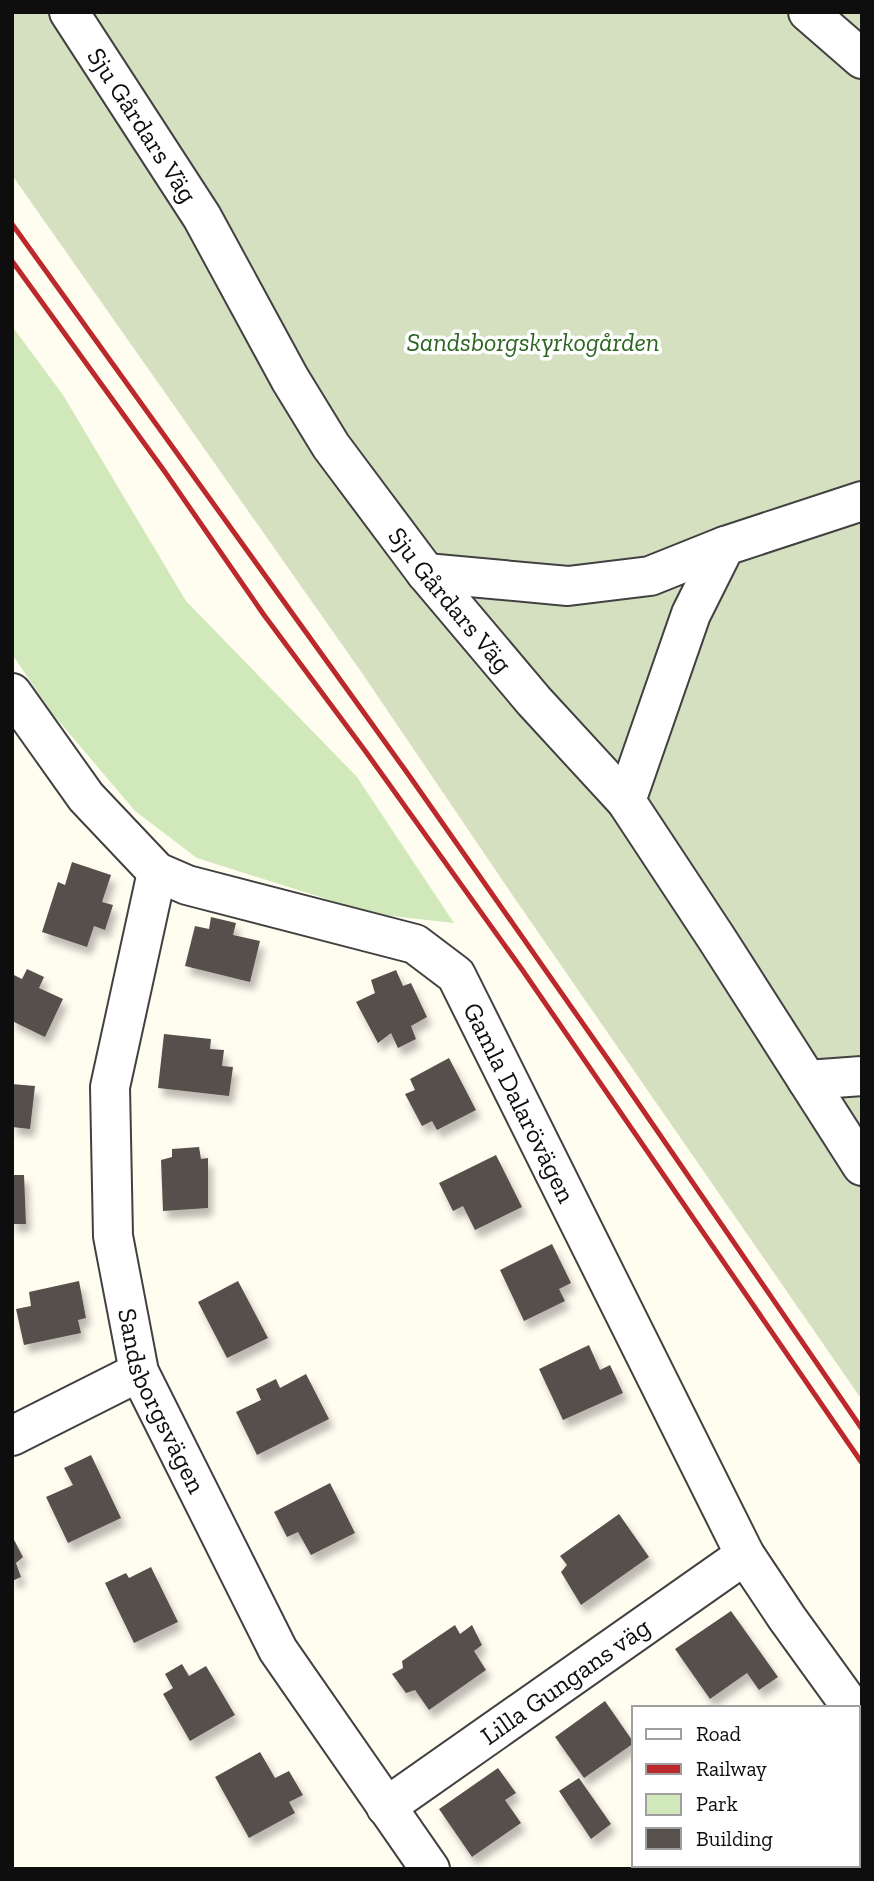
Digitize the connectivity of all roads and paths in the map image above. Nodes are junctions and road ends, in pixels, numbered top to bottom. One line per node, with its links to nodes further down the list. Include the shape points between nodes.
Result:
1 (69, 12): 6 (street, Sju Gårdars Väg, via 202,217 331,446)
2 (807, 12): 3 (street)
3 (862, 60)
4 (862, 501): 5 (street)
5 (725, 546): 6 (street, via 650,576 568,586); 8 (street, via 691,614)
6 (426, 573): 8 (street, Sju Gårdars Väg)
7 (12, 693): 9 (street, Gamla Dalarövägen, via 86,797)
8 (626, 801): 11 (street, Sju Gårdars Väg)
9 (157, 872): 13 (street, Sandsborgsvägen, via 110,1087 113,1237); 15 (street, Gamla Dalarövägen, via 187,885 415,944 456,975)
10 (862, 1076): 11 (street)
11 (807, 1080): 12 (street, Sju Gårdars Väg)
12 (862, 1166)
13 (139, 1373): 14 (street); 17 (street, Sandsborgsvägen, via 278,1650)
14 (12, 1436)
15 (745, 1555): 16 (street, Gamla Dalarövägen); 17 (street, Lilla Gungans väg)
16 (851, 1706)
17 (386, 1807): 18 (street, Sandsborgsvägen)
18 (430, 1869)

